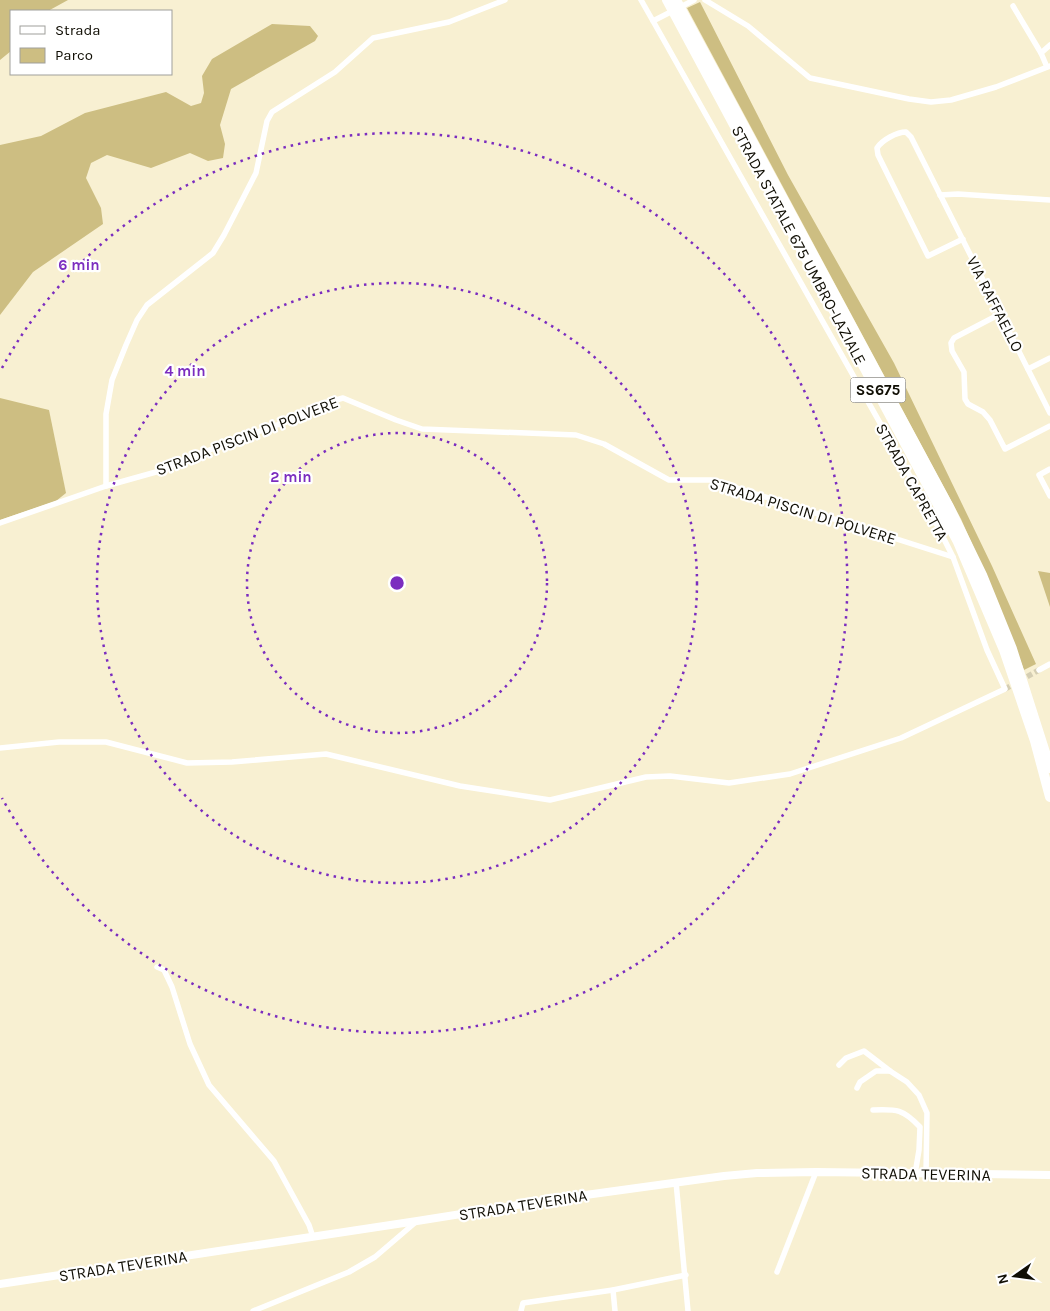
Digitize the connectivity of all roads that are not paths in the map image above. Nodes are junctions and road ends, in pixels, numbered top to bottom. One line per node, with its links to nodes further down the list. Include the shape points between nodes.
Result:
1 (505, 0): 21 (street, via 449,22 373,38 335,72 272,112 267,121 256,173 217,247 147,305 137,320 112,380 106,414)
2 (642, 0): 8 (street, STRADA CAPRETTA)
3 (667, 0): 29 (highway, STRADA STATALE 675 UMBRO-LAZIALE / SS675, via 958,542 1004,650)
4 (694, 0): 6 (street)
5 (705, 0): 11 (street, via 748,26 810,78 909,99 951,100)
6 (680, 2): 8 (street); 28 (highway, STRADA STATALE 675 UMBRO-LAZIALE / SS675, via 948,505 982,575 1029,697)
7 (1013, 6): 10 (street)
8 (653, 22): 24 (street, STRADA CAPRETTA, via 932,515)
9 (1050, 45): 10 (street)
10 (1041, 54): 11 (street)
11 (1049, 66)
12 (940, 196): 13 (street, via 958,194); 14 (street, VIA RAFFAELLO); 14 (street, VIA RAFFAELLO, via 906,132 880,143 878,155 928,256)
13 (1050, 200)
14 (963, 239): 15 (street, VIA RAFFAELLO)
15 (1000, 314): 17 (street, VIA RAFFAELLO); 19 (street, via 954,338 951,343 964,372 964,399 990,420 1005,449)
16 (1050, 358): 17 (street)
17 (1028, 369): 18 (street, VIA RAFFAELLO)
18 (1050, 413)
19 (1050, 426)
20 (1050, 469): 22 (street, via 1039,475)
21 (106, 486): 23 (street, STRADA PISCIN DI POLVERE); 24 (street, STRADA PISCIN DI POLVERE, via 156,472 343,398 422,428 576,435 604,444 669,480 712,480)
22 (1050, 496)
23 (0, 523)
24 (952, 557): 27 (street, STRADA CAPRETTA, via 1005,689 901,738 790,774 729,783 670,776 646,777 550,800 460,786 326,754 187,763 106,742 58,742)
25 (1050, 664): 26 (street)
26 (1039, 670)
27 (0, 748)
28 (1050, 768)
29 (1050, 796)
30 (157, 967): 41 (street, via 164,970 172,987 190,1044 208,1085 274,1161)
31 (839, 1065): 32 (street, via 846,1058 864,1051)
32 (890, 1071): 33 (street, via 876,1071); 37 (street, via 919,1095 927,1113)
33 (857, 1088)
34 (873, 1110): 36 (street, via 908,1114 920,1127)
35 (816, 1172): 36 (main road, STRADA TEVERINA); 39 (main road, STRADA TEVERINA, via 757,1173); 42 (street)
36 (915, 1174): 37 (main road, STRADA TEVERINA)
37 (926, 1174): 38 (main road, STRADA TEVERINA)
38 (1050, 1175)
39 (676, 1182): 40 (main road, STRADA TEVERINA); 43 (street)
40 (417, 1221): 41 (main road, STRADA TEVERINA); 46 (street, via 376,1257 349,1272)
41 (313, 1237): 44 (main road, STRADA TEVERINA)
42 (777, 1272)
43 (686, 1275): 45 (street); 49 (street)
44 (0, 1284)
45 (613, 1290): 47 (street, via 523,1303); 48 (street)
46 (254, 1311)
47 (521, 1311)
48 (615, 1311)
49 (688, 1311)

